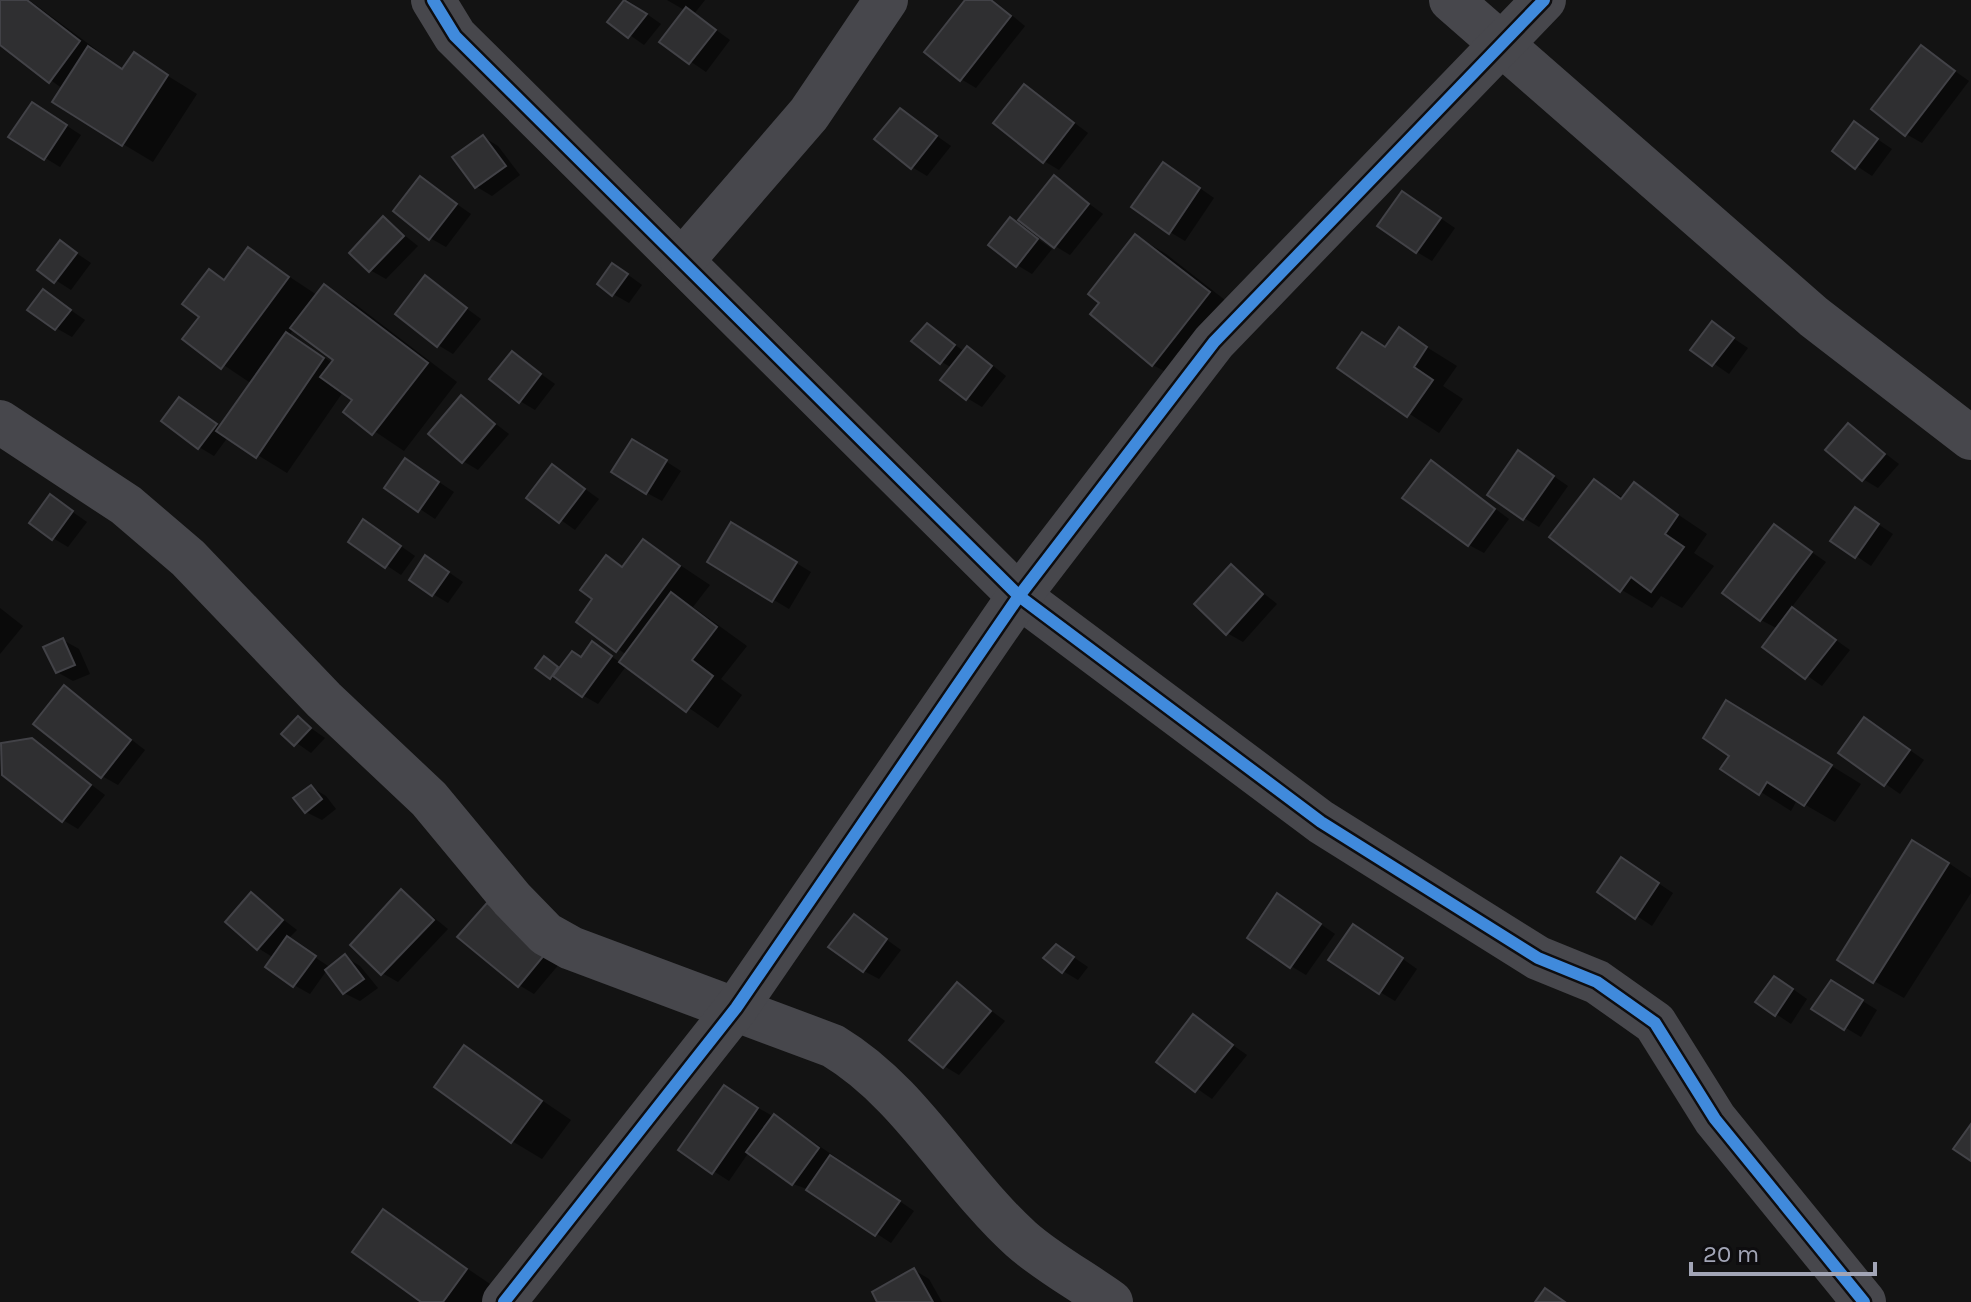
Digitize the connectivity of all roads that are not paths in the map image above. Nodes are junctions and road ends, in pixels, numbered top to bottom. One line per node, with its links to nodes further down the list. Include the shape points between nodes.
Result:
1 (433, 0): 6 (street, via 455,36)
2 (886, 0): 6 (street, via 809,114)
3 (1451, 0): 5 (street)
4 (1544, 0): 5 (street)
5 (1504, 45): 8 (street, via 1814,317); 9 (street, via 1214,342)
6 (682, 261): 9 (street)
7 (0, 422): 10 (street, via 126,505 188,558 324,700 429,799 546,934)
8 (1971, 438)
9 (1019, 596): 10 (street); 13 (street, via 1321,822 1538,958 1597,982 1655,1023 1715,1119)
10 (736, 1008): 11 (street); 12 (street, via 858,1061 1021,1239)
11 (504, 1302)
12 (1111, 1302)
13 (1864, 1302)

